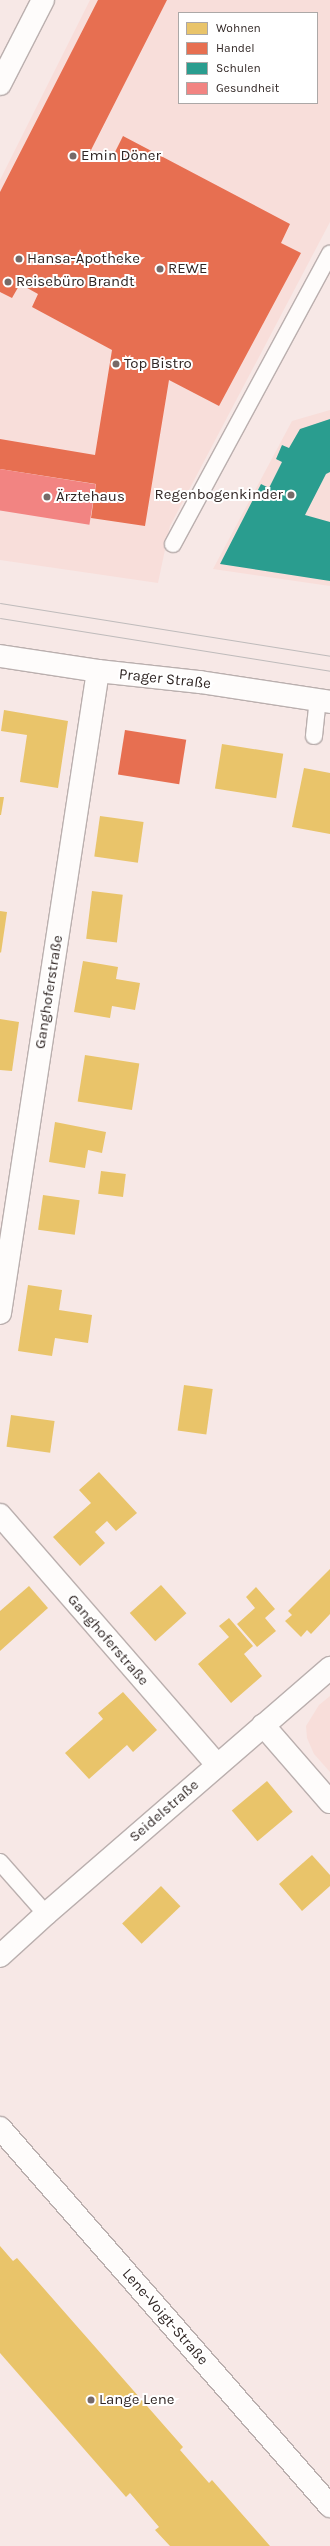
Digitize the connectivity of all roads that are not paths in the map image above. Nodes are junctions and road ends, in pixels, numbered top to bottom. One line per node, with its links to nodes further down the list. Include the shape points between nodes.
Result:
1 (43, 0): 2 (street)
2 (0, 84)
3 (330, 254): 4 (lane)
4 (173, 544)
5 (0, 656): 6 (street, Prager Straße)
6 (98, 671): 7 (street, Prager Straße, via 200,682); 9 (street, Ganghoferstraße)
7 (324, 701): 8 (lane)
8 (314, 736)
9 (0, 1313)
10 (0, 1515): 13 (street, Ganghoferstraße)
11 (330, 1668): 12 (street, Seidelstraße)
12 (263, 1725): 13 (street, Seidelstraße); 14 (street)
13 (217, 1765): 16 (street, Seidelstraße)
14 (330, 1802)
15 (0, 1862): 16 (lane)
16 (46, 1914): 17 (street, Seidelstraße)
17 (0, 1956)
18 (0, 2128): 19 (street, Lene-Voigt-Straße)
19 (330, 2506)

